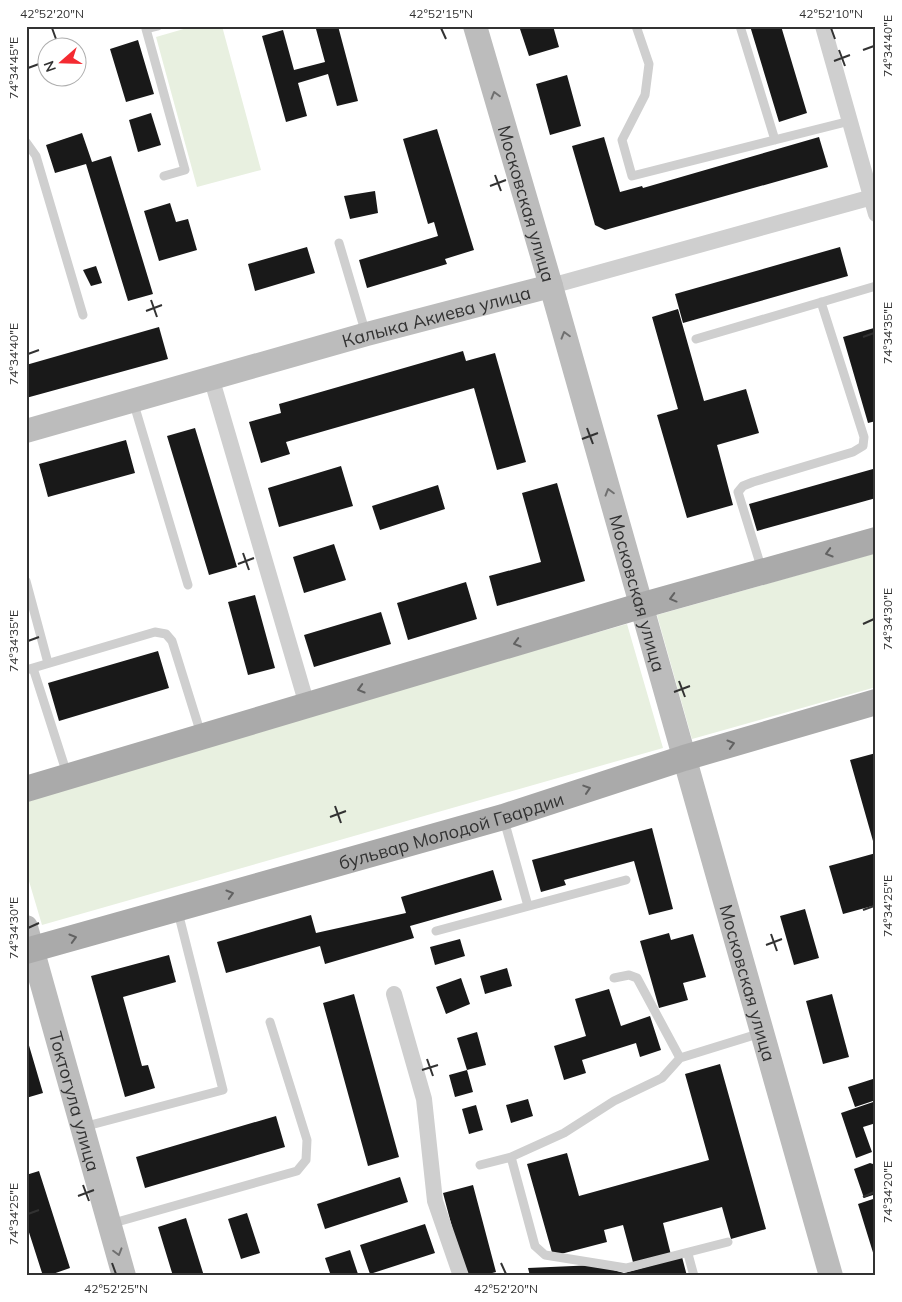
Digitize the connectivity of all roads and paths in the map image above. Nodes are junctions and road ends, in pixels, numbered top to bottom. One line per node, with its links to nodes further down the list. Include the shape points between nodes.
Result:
1 (158, 26): 9 (lane, via 146,30 185,170)
2 (475, 26): 13 (main road, Московская улица, one-way to 2)
3 (636, 26): 7 (lane, via 649,64 645,95 622,140 632,176)
4 (740, 26): 7 (lane)
5 (823, 26): 6 (street)
6 (850, 121): 7 (lane); 10 (street)
7 (775, 140)
8 (26, 142): 16 (lane, via 36,156)
9 (164, 176)
10 (873, 196): 11 (street); 13 (street, Калыка Акиева улица)
11 (876, 214)
12 (339, 244): 17 (lane)
13 (551, 286): 17 (main road, Калыка Акиева улица); 26 (main road, Московская улица, one-way to 13)
14 (876, 286): 15 (lane)
15 (821, 302): 18 (lane); 23 (lane, via 864,437 863,446 853,452 753,482 738,492)
16 (83, 315)
17 (366, 334): 19 (main road, Калыка Акиева улица)
18 (696, 339)
19 (211, 377): 20 (main road, Калыка Акиева улица); 30 (street)
20 (133, 400): 21 (main road, Калыка Акиева улица); 25 (lane)
21 (26, 431)
22 (876, 540): 23 (main road, one-way to 23)
23 (763, 572): 26 (main road, one-way to 26)
24 (26, 581): 27 (lane)
25 (188, 585)
26 (640, 606): 30 (main road, one-way to 30); 32 (main road, Московская улица)
27 (48, 663): 28 (lane); 31 (lane, via 155,632 166,634 172,641)
28 (30, 669): 33 (lane)
29 (876, 702): 32 (main road, бульвар Молодой Гвардии, one-way to 29)
30 (307, 705): 31 (main road)
31 (202, 738): 33 (main road)
32 (684, 758): 35 (main road, бульвар Молодой Гвардии, one-way to 32); 44 (main road, Московская улица)
33 (67, 777): 34 (main road)
34 (26, 789)
35 (503, 817): 37 (lane); 38 (main road, бульвар Молодой Гвардии, one-way to 35)
36 (626, 880): 37 (lane)
37 (528, 906): 39 (lane)
38 (177, 909): 40 (main road, бульвар Молодой Гвардии, one-way to 38); 46 (lane, via 223,1090)
39 (436, 931)
40 (28, 942): 46 (main road, Токтогула улица)
41 (614, 978): 45 (lane, via 629,975 637,978)
42 (394, 994): 53 (street, via 424,1099 435,1201)
43 (270, 1022): 49 (lane, via 307,1140 306,1160 297,1170)
44 (761, 1032): 45 (lane); 55 (main road, Московская улица)
45 (680, 1058): 47 (lane, via 662,1078 614,1101 564,1133)
46 (82, 1128): 49 (main road, Токтогула улица)
47 (511, 1157): 48 (lane); 51 (lane, via 535,1246 545,1255 626,1268)
48 (480, 1165)
49 (110, 1224): 52 (main road, Токтогула улица, one-way to 52)
50 (728, 1242): 51 (lane)
51 (688, 1254): 54 (lane)
52 (124, 1276)
53 (461, 1276)
54 (694, 1276)
55 (831, 1276)

